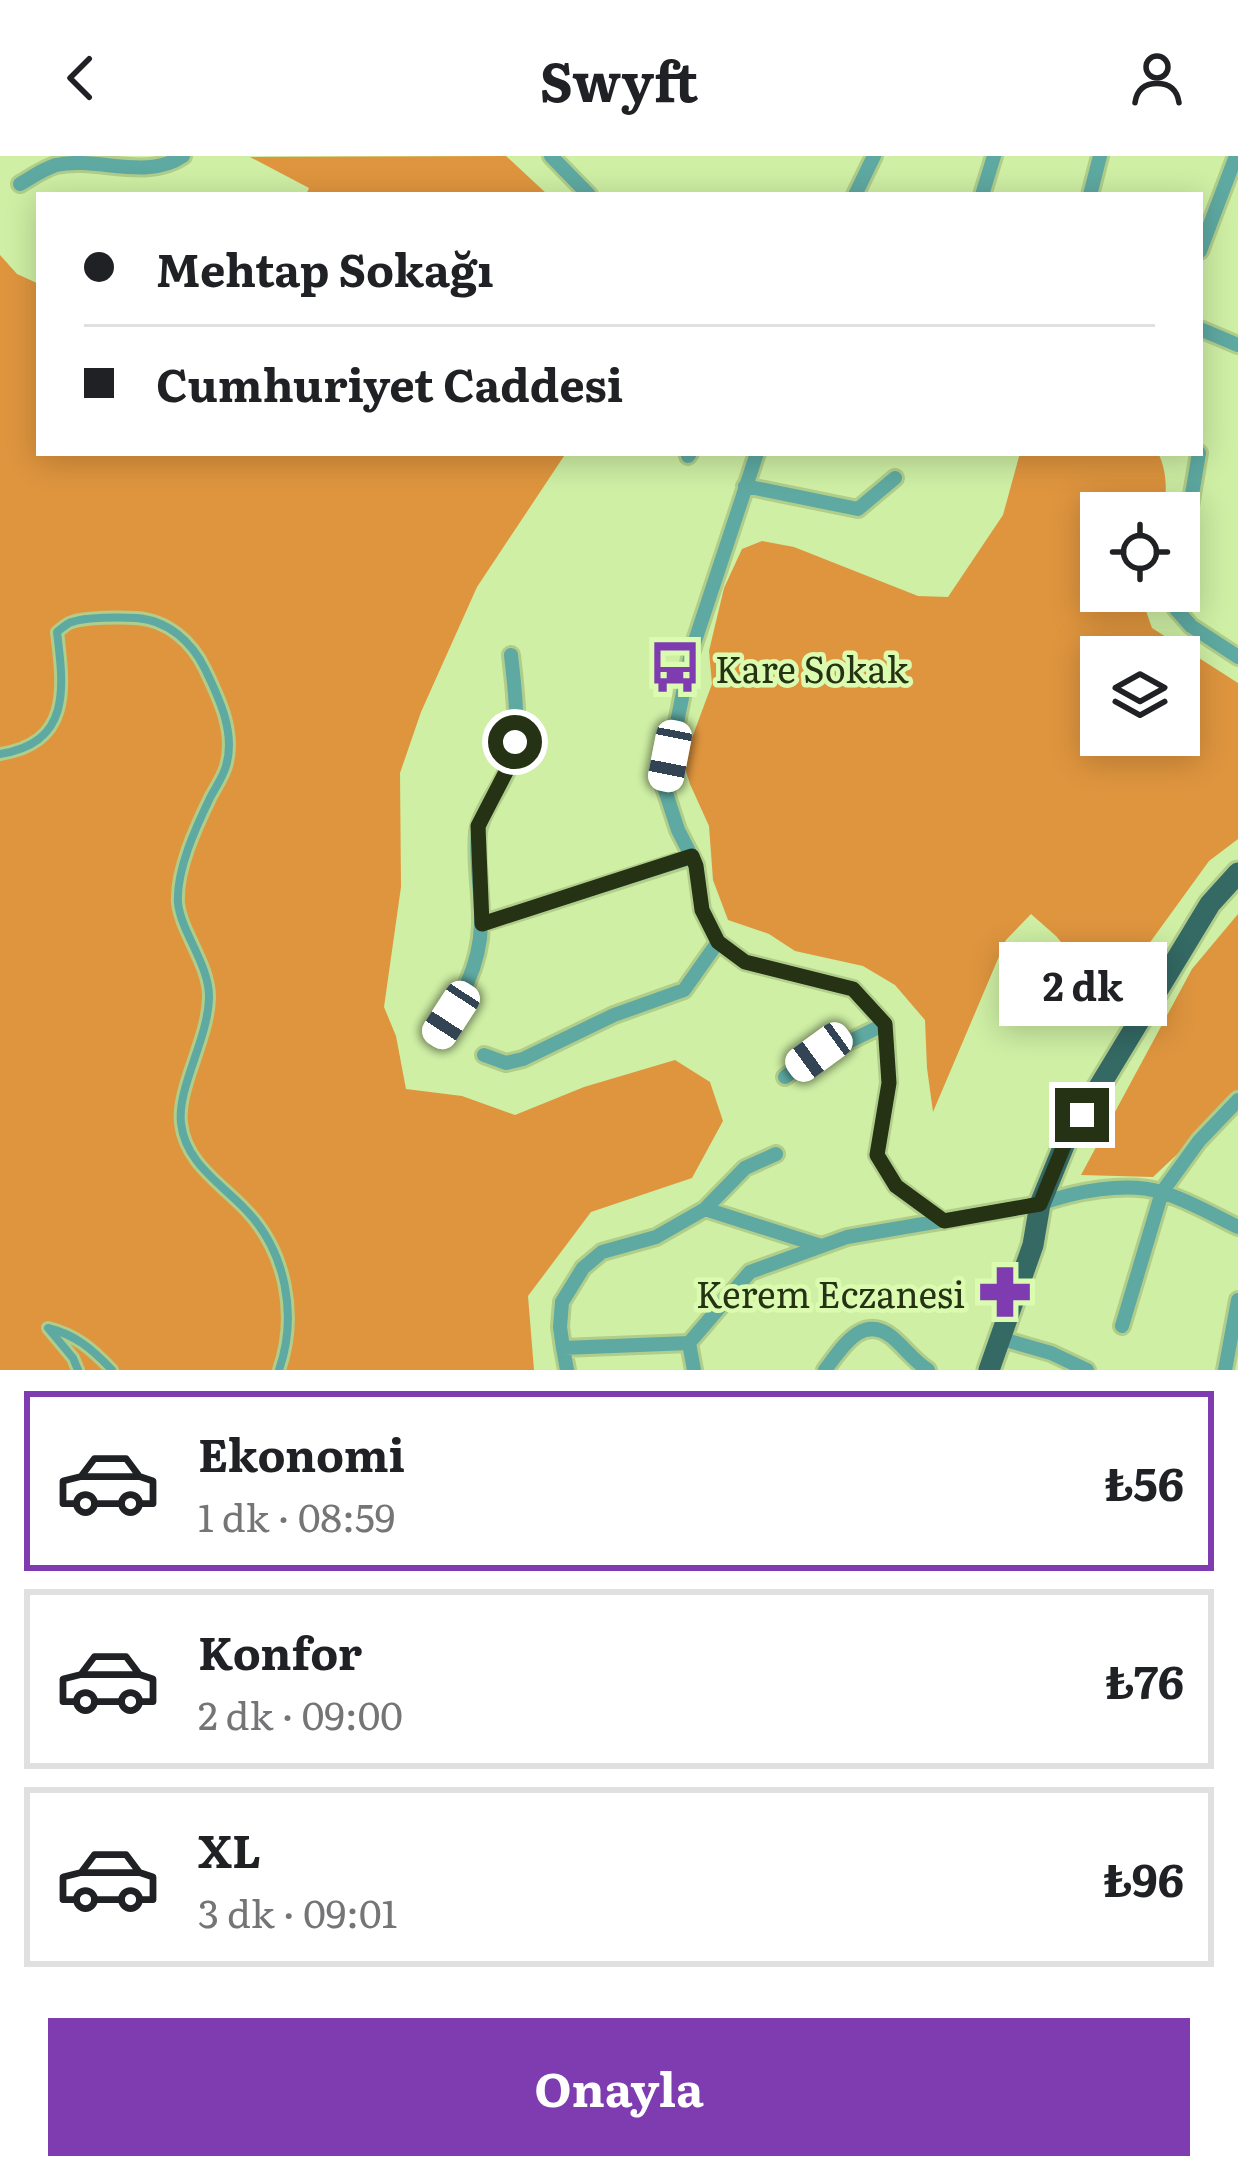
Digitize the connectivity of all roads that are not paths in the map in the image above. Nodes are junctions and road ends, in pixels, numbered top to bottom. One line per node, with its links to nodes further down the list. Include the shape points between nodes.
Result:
1 (183, 156): 7 (street, via 158,167 51,166)
2 (551, 156): 8 (street)
3 (874, 156): 9 (street)
4 (994, 156): 10 (street)
5 (1100, 156): 11 (street)
6 (1235, 156): 12 (street)
7 (20, 184)
8 (586, 192)
9 (857, 192)
10 (983, 192)
11 (1091, 192)
12 (1203, 243)
13 (1203, 329): 14 (street)
14 (1238, 345)
15 (756, 456): 18 (street)
16 (1199, 456): 19 (street)
17 (895, 478): 18 (street, via 858,509)
18 (745, 486): 24 (street, via 691,652 664,788)
19 (1193, 492)
20 (1179, 612): 22 (street)
21 (511, 655): 26 (street, via 515,742 478,826)
22 (1238, 657)
23 (0, 754): 47 (lane, via 24,750 50,728 63,698 57,632 70,622 139,617 177,633 195,648 221,702 227,764 184,861 178,904 209,992 181,1122 188,1147 274,1249 289,1299)
24 (692, 856): 26 (street); 27 (street, via 702,910)
25 (1238, 873): 35 (main road, via 1210,904 1065,1143)
26 (482, 924): 29 (street, via 464,995)
27 (718, 942): 28 (street, via 745,962 853,989); 30 (street, via 684,990 524,1059)
28 (885, 1024): 31 (street, via 819,1052); 37 (street, via 889,1083 877,1155 896,1186)
29 (437, 1035)
30 (484, 1055)
31 (785, 1077)
32 (1238, 1100): 34 (street)
33 (776, 1154): 36 (street, via 745,1168)
34 (1162, 1192): 35 (street, via 1070,1193); 38 (street); 41 (street)
35 (1040, 1204): 37 (street); 42 (main road)
36 (705, 1209): 39 (street); 44 (street, via 656,1237 602,1252 584,1268 562,1302)
37 (944, 1221): 39 (street)
38 (1238, 1227)
39 (822, 1246): 43 (street, via 750,1271)
40 (1238, 1300): 54 (street)
41 (1123, 1326)
42 (1002, 1339): 52 (main road); 53 (street)
43 (689, 1343): 44 (street); 49 (street)
44 (563, 1348): 48 (street)
45 (78, 1370): 46 (lane, via 48,1328 83,1342)
46 (112, 1370)
47 (279, 1370)
48 (567, 1370)
49 (694, 1370)
50 (826, 1370): 51 (street, via 845,1343 872,1327)
51 (928, 1370)
52 (989, 1370)
53 (1087, 1370)
54 (1225, 1370)

